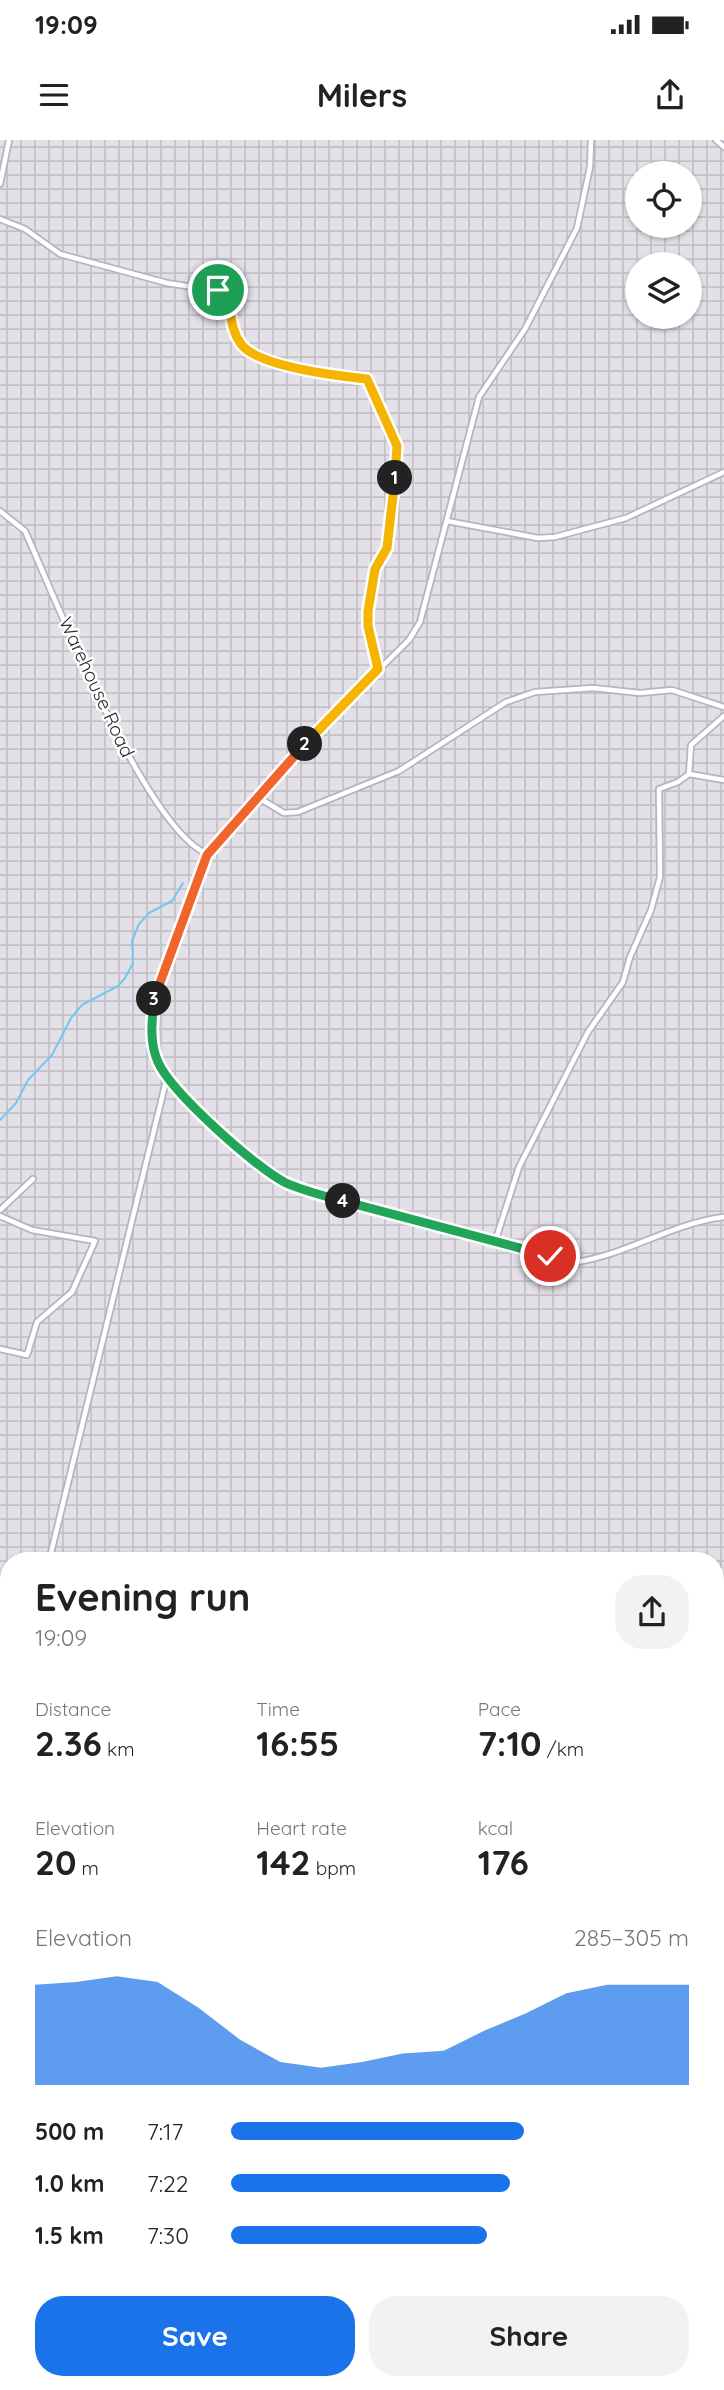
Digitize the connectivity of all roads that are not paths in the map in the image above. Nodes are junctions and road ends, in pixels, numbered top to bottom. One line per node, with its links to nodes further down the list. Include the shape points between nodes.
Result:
1 (9, 140): 5 (street)
2 (591, 140): 9 (street, via 577,228 525,329 478,397)
3 (716, 140): 4 (street)
4 (724, 147)
5 (0, 184)
6 (0, 219): 10 (street, via 25,229 60,254 167,283 225,292 233,330 251,354 367,379 397,446 387,548 375,569 368,611)
7 (724, 472): 9 (street, via 626,517 555,537)
8 (0, 511): 16 (street, Warehouse Road, via 26,531 113,725 152,797 192,848)
9 (447, 521): 10 (street, via 420,622 409,640)
10 (378, 669): 15 (street)
11 (724, 707): 15 (street, via 672,690 535,692 506,702 415,764 308,808 284,813)
12 (724, 716): 13 (street, via 691,745)
13 (688, 774): 14 (street); 22 (street, via 659,789 660,877 651,910 623,982 588,1032 521,1161)
14 (724, 780)
15 (259, 799): 16 (street)
16 (207, 855): 17 (street, via 154,998 153,1046)
17 (167, 1077): 22 (street, via 243,1151 285,1183); 24 (street)
18 (33, 1179): 19 (street)
19 (0, 1210)
20 (0, 1216): 23 (street, via 33,1230 95,1241 72,1292 37,1322 27,1355)
21 (724, 1217): 22 (street, via 691,1223 578,1262)
22 (495, 1242)
23 (0, 1349)
24 (51, 1552)

